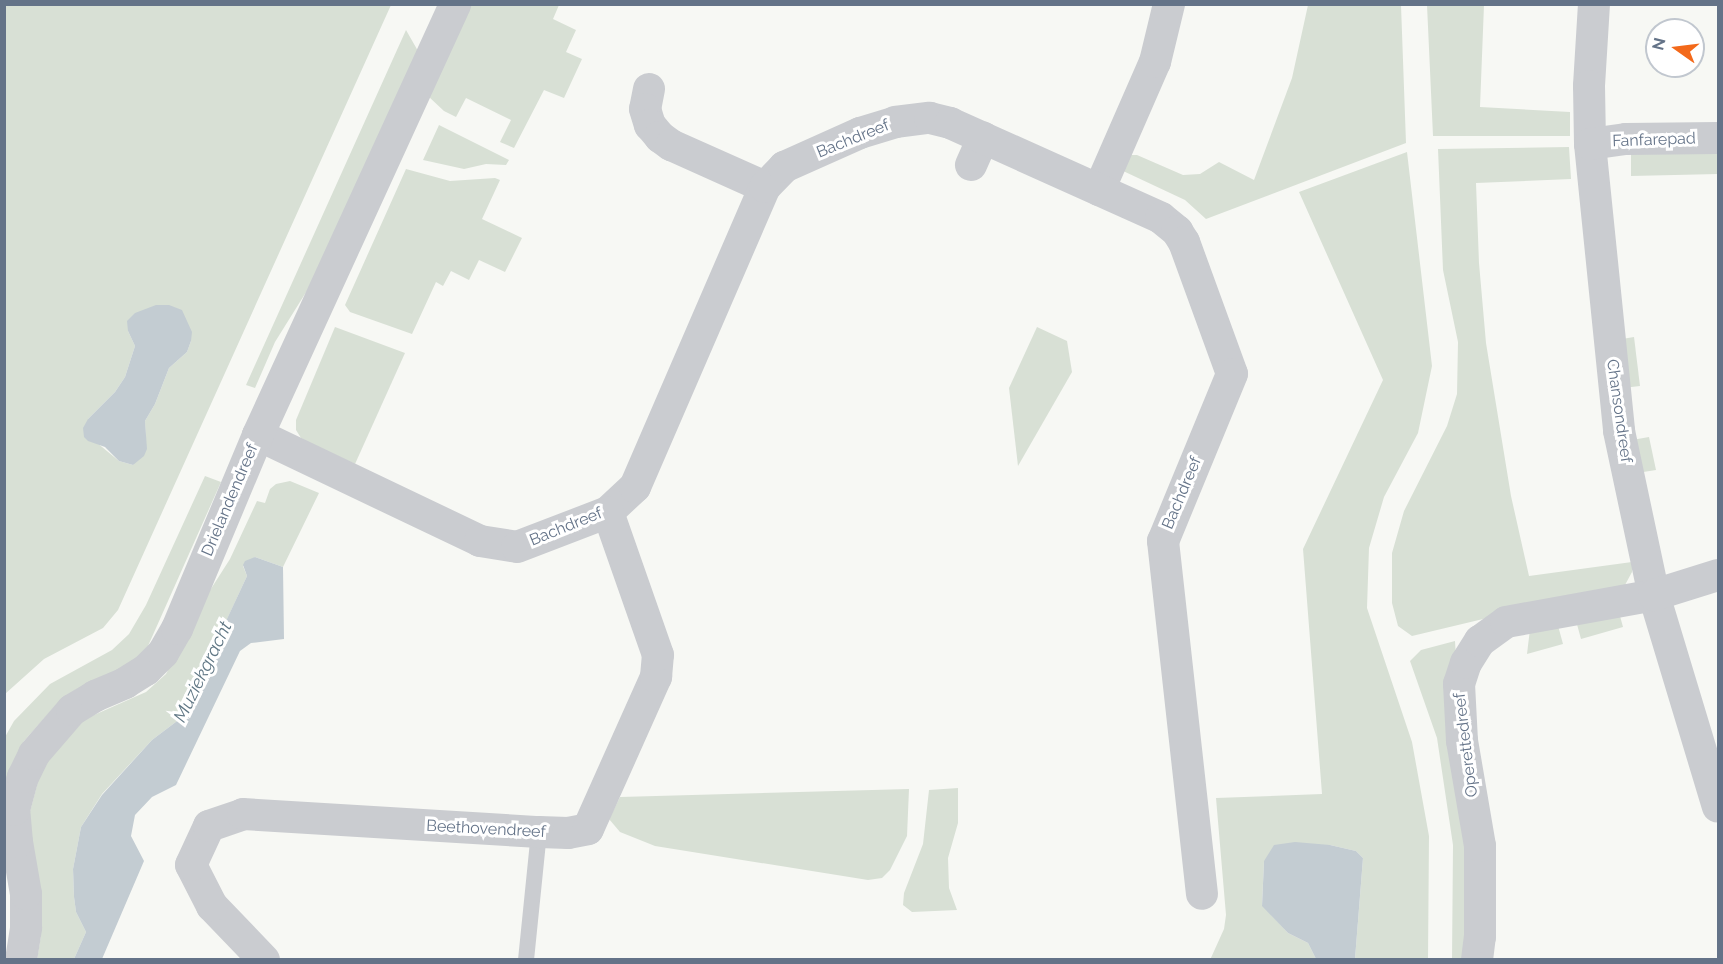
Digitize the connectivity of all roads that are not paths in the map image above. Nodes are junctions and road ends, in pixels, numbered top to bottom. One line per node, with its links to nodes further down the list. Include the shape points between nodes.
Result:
1 (455, 4): 9 (street, Drielandendreef)
2 (1169, 4): 8 (street, via 1155,62)
3 (1594, 4): 6 (street, Chansondreef)
4 (649, 89): 7 (street, via 645,109 650,125 660,137)
5 (1719, 138): 6 (street, Fanfarepad, via 1626,139)
6 (1590, 144): 12 (street, Chansondreef, via 1619,431)
7 (765, 187): 8 (street, Bachdreef, via 784,167 860,133 895,122 930,118 977,151); 10 (street, Bachdreef, via 635,487)
8 (1099, 190): 15 (street, Bachdreef, via 1161,218 1177,231 1232,374 1162,541)
9 (258, 435): 10 (street, Bachdreef, via 480,540 517,547); 16 (street, Drielandendreef, via 177,629 163,653 146,670 72,710 34,753 22,777 14,810 26,894)
10 (608, 512): 14 (street, Beethovendreef, via 652,632 658,655 656,677 588,829)
11 (1719, 575): 12 (street, Operettedreef)
12 (1654, 595): 13 (street, Chansondreef); 19 (street, Operettedreef, via 1506,622 1480,641 1466,663 1459,684 1462,741 1480,846)
13 (1719, 807)
14 (539, 832): 17 (street, Beethovendreef, via 243,814 209,826 191,865 212,906); 18 (lane)
15 (1202, 894)
16 (21, 960)
17 (264, 960)
18 (526, 960)
19 (1477, 960)

